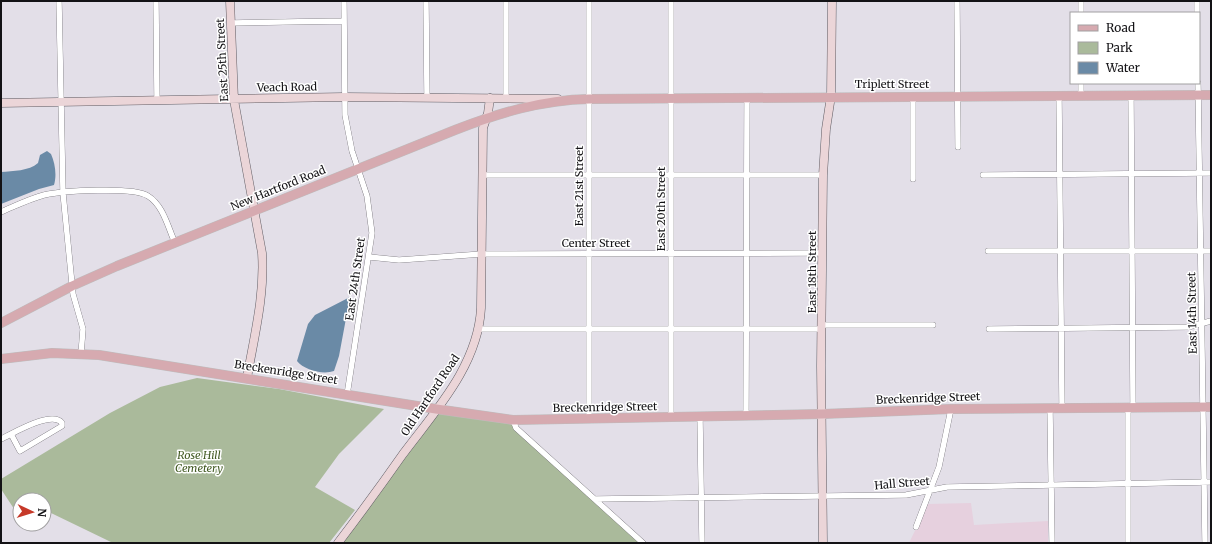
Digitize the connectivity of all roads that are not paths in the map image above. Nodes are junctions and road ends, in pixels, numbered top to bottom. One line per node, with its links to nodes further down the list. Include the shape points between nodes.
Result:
1 (59, 1): 37 (street)
2 (156, 1): 36 (street)
3 (230, 1): 16 (street, East 25th Street)
4 (344, 1): 15 (street, East 24th Street)
5 (426, 1): 29 (street)
6 (506, 1): 31 (street)
7 (589, 1): 32 (street, East 21st Street)
8 (671, 1): 33 (street, East 20th Street)
9 (832, 1): 26 (street, East 18th Street)
10 (957, 1): 20 (street)
11 (1081, 1): 13 (street)
12 (1197, 1): 14 (street)
13 (1081, 12)
14 (1198, 12)
15 (344, 21): 16 (street); 27 (street, East 24th Street)
16 (231, 23): 35 (street, East 25th Street)
17 (1081, 84): 22 (street)
18 (1198, 84): 24 (street, East 14th Street)
19 (913, 95): 20 (main road, Triplett Street); 26 (main road, Triplett Street); 52 (street)
20 (958, 95): 21 (main road, Triplett Street); 40 (street)
21 (1059, 95): 22 (main road, Triplett Street); 44 (street)
22 (1081, 95): 23 (main road, Triplett Street)
23 (1131, 95): 24 (main road, Triplett Street); 45 (street)
24 (1199, 95): 25 (main road, Triplett Street); 42 (street, East 14th Street)
25 (1211, 95)
26 (831, 96): 28 (main road, Triplett Street); 50 (street, East 18th Street, via 826,129)
27 (344, 97): 29 (street, Veach Road); 35 (street, Veach Road); 41 (street, East 24th Street, via 348,138)
28 (747, 97): 33 (main road, Triplett Street); 49 (street)
29 (427, 98): 30 (street, Veach Road)
30 (487, 98): 31 (street, Veach Road); 39 (street, Old Hartford Road)
31 (506, 98): 34 (street, Veach Road)
32 (589, 98): 33 (main road, Triplett Street); 34 (main road, Triplett Street); 47 (street, East 21st Street)
33 (671, 98): 48 (street, East 20th Street)
34 (572, 99): 39 (main road, New Hartford Road, via 534,104)
35 (234, 100): 36 (street, Veach Road); 54 (street, East 25th Street)
36 (157, 101): 37 (street, Veach Road)
37 (60, 102): 38 (street, Veach Road); 53 (street)
38 (1, 103)
39 (485, 118): 41 (main road, New Hartford Road); 46 (street, Old Hartford Road)
40 (958, 147)
41 (358, 169): 54 (main road, New Hartford Road); 67 (street, East 24th Street, via 371,214)
42 (1201, 173): 43 (street); 45 (street); 60 (street, East 14th Street)
43 (1211, 173)
44 (1060, 174): 45 (street); 51 (street); 58 (street)
45 (1132, 174): 59 (street)
46 (482, 175): 47 (street); 65 (street, Old Hartford Road)
47 (589, 175): 48 (street); 62 (street, East 21st Street)
48 (671, 175): 49 (street); 66 (street, East 20th Street)
49 (747, 175): 50 (street); 63 (street)
50 (824, 175): 64 (street, East 18th Street)
51 (983, 175)
52 (913, 179)
53 (63, 193): 55 (street, via 44,195); 56 (street, via 126,190 148,196 160,209); 68 (street)
54 (254, 211): 56 (main road, New Hartford Road); 83 (street, East 25th Street, via 262,253 263,282)
55 (1, 212)
56 (175, 243): 68 (main road, New Hartford Road)
57 (988, 251): 58 (street)
58 (1061, 251): 59 (street); 75 (street)
59 (1132, 251): 60 (street); 76 (street)
60 (1202, 251): 61 (street); 71 (street, East 14th Street)
61 (1211, 251)
62 (589, 253): 65 (street, Center Street); 66 (street, Center Street); 78 (street, East 21st Street)
63 (748, 253): 64 (street, Center Street); 66 (street, Center Street); 80 (street)
64 (823, 253): 73 (street, East 18th Street)
65 (482, 254): 67 (street, Center Street, via 399,260); 77 (street, Old Hartford Road)
66 (671, 254): 79 (street, East 20th Street)
67 (370, 257): 84 (street, East 24th Street)
68 (72, 286): 70 (main road, New Hartford Road); 81 (street, via 84,329)
69 (1211, 321): 71 (street)
70 (1, 323)
71 (1202, 324): 76 (street, via 1188,327); 85 (street, East 14th Street)
72 (932, 325): 73 (street)
73 (822, 327): 80 (street); 91 (street, East 18th Street)
74 (989, 328): 75 (street)
75 (1061, 328): 76 (street); 87 (street)
76 (1133, 328): 88 (street)
77 (479, 329): 78 (street); 89 (street, Old Hartford Road, via 462,371)
78 (589, 329): 79 (street); 95 (street, East 21st Street)
79 (671, 329): 80 (street); 94 (street, East 20th Street)
80 (747, 329): 92 (street)
81 (81, 354): 82 (main road, Breckenridge Street); 83 (main road, Breckenridge Street)
82 (2, 357)
83 (247, 378): 84 (main road, Breckenridge Street)
84 (347, 395): 89 (main road, Breckenridge Street)
85 (1207, 407): 88 (main road, Breckenridge Street); 99 (street, East 14th Street)
86 (1050, 408): 87 (main road, Breckenridge Street); 90 (main road, Breckenridge Street); 101 (street)
87 (1062, 408): 88 (main road, Breckenridge Street)
88 (1130, 408): 100 (street)
89 (436, 409): 96 (main road, Breckenridge Street); 107 (street, Old Hartford Road)
90 (951, 409): 91 (main road, Breckenridge Street); 102 (street, via 939,467)
91 (822, 414): 92 (main road, Breckenridge Street); 103 (street, East 18th Street)
92 (746, 416): 93 (main road, Breckenridge Street)
93 (700, 417): 94 (main road, Breckenridge Street); 104 (street)
94 (671, 418): 95 (main road, Breckenridge Street)
95 (589, 419): 96 (main road, Breckenridge Street)
96 (513, 420): 105 (street, via 516,428)
97 (11, 434): 97 (street, via 44,419 53,418 62,423 62,426 20,450); 98 (street)
98 (1, 440)
99 (1208, 482): 100 (street, Hall Street); 113 (street, East 14th Street)
100 (1128, 483): 101 (street, Hall Street); 112 (street)
101 (1051, 485): 102 (street, Hall Street, via 947,487); 111 (street)
102 (931, 491): 103 (street, Hall Street, via 906,495); 106 (street)
103 (822, 496): 104 (street, Hall Street); 110 (street, East 18th Street)
104 (701, 498): 105 (street, Hall Street); 109 (street)
105 (595, 499): 108 (street)
106 (916, 527)
107 (338, 543)
108 (642, 543)
109 (702, 543)
110 (823, 543)
111 (1052, 543)
112 (1128, 543)
113 (1205, 543)

